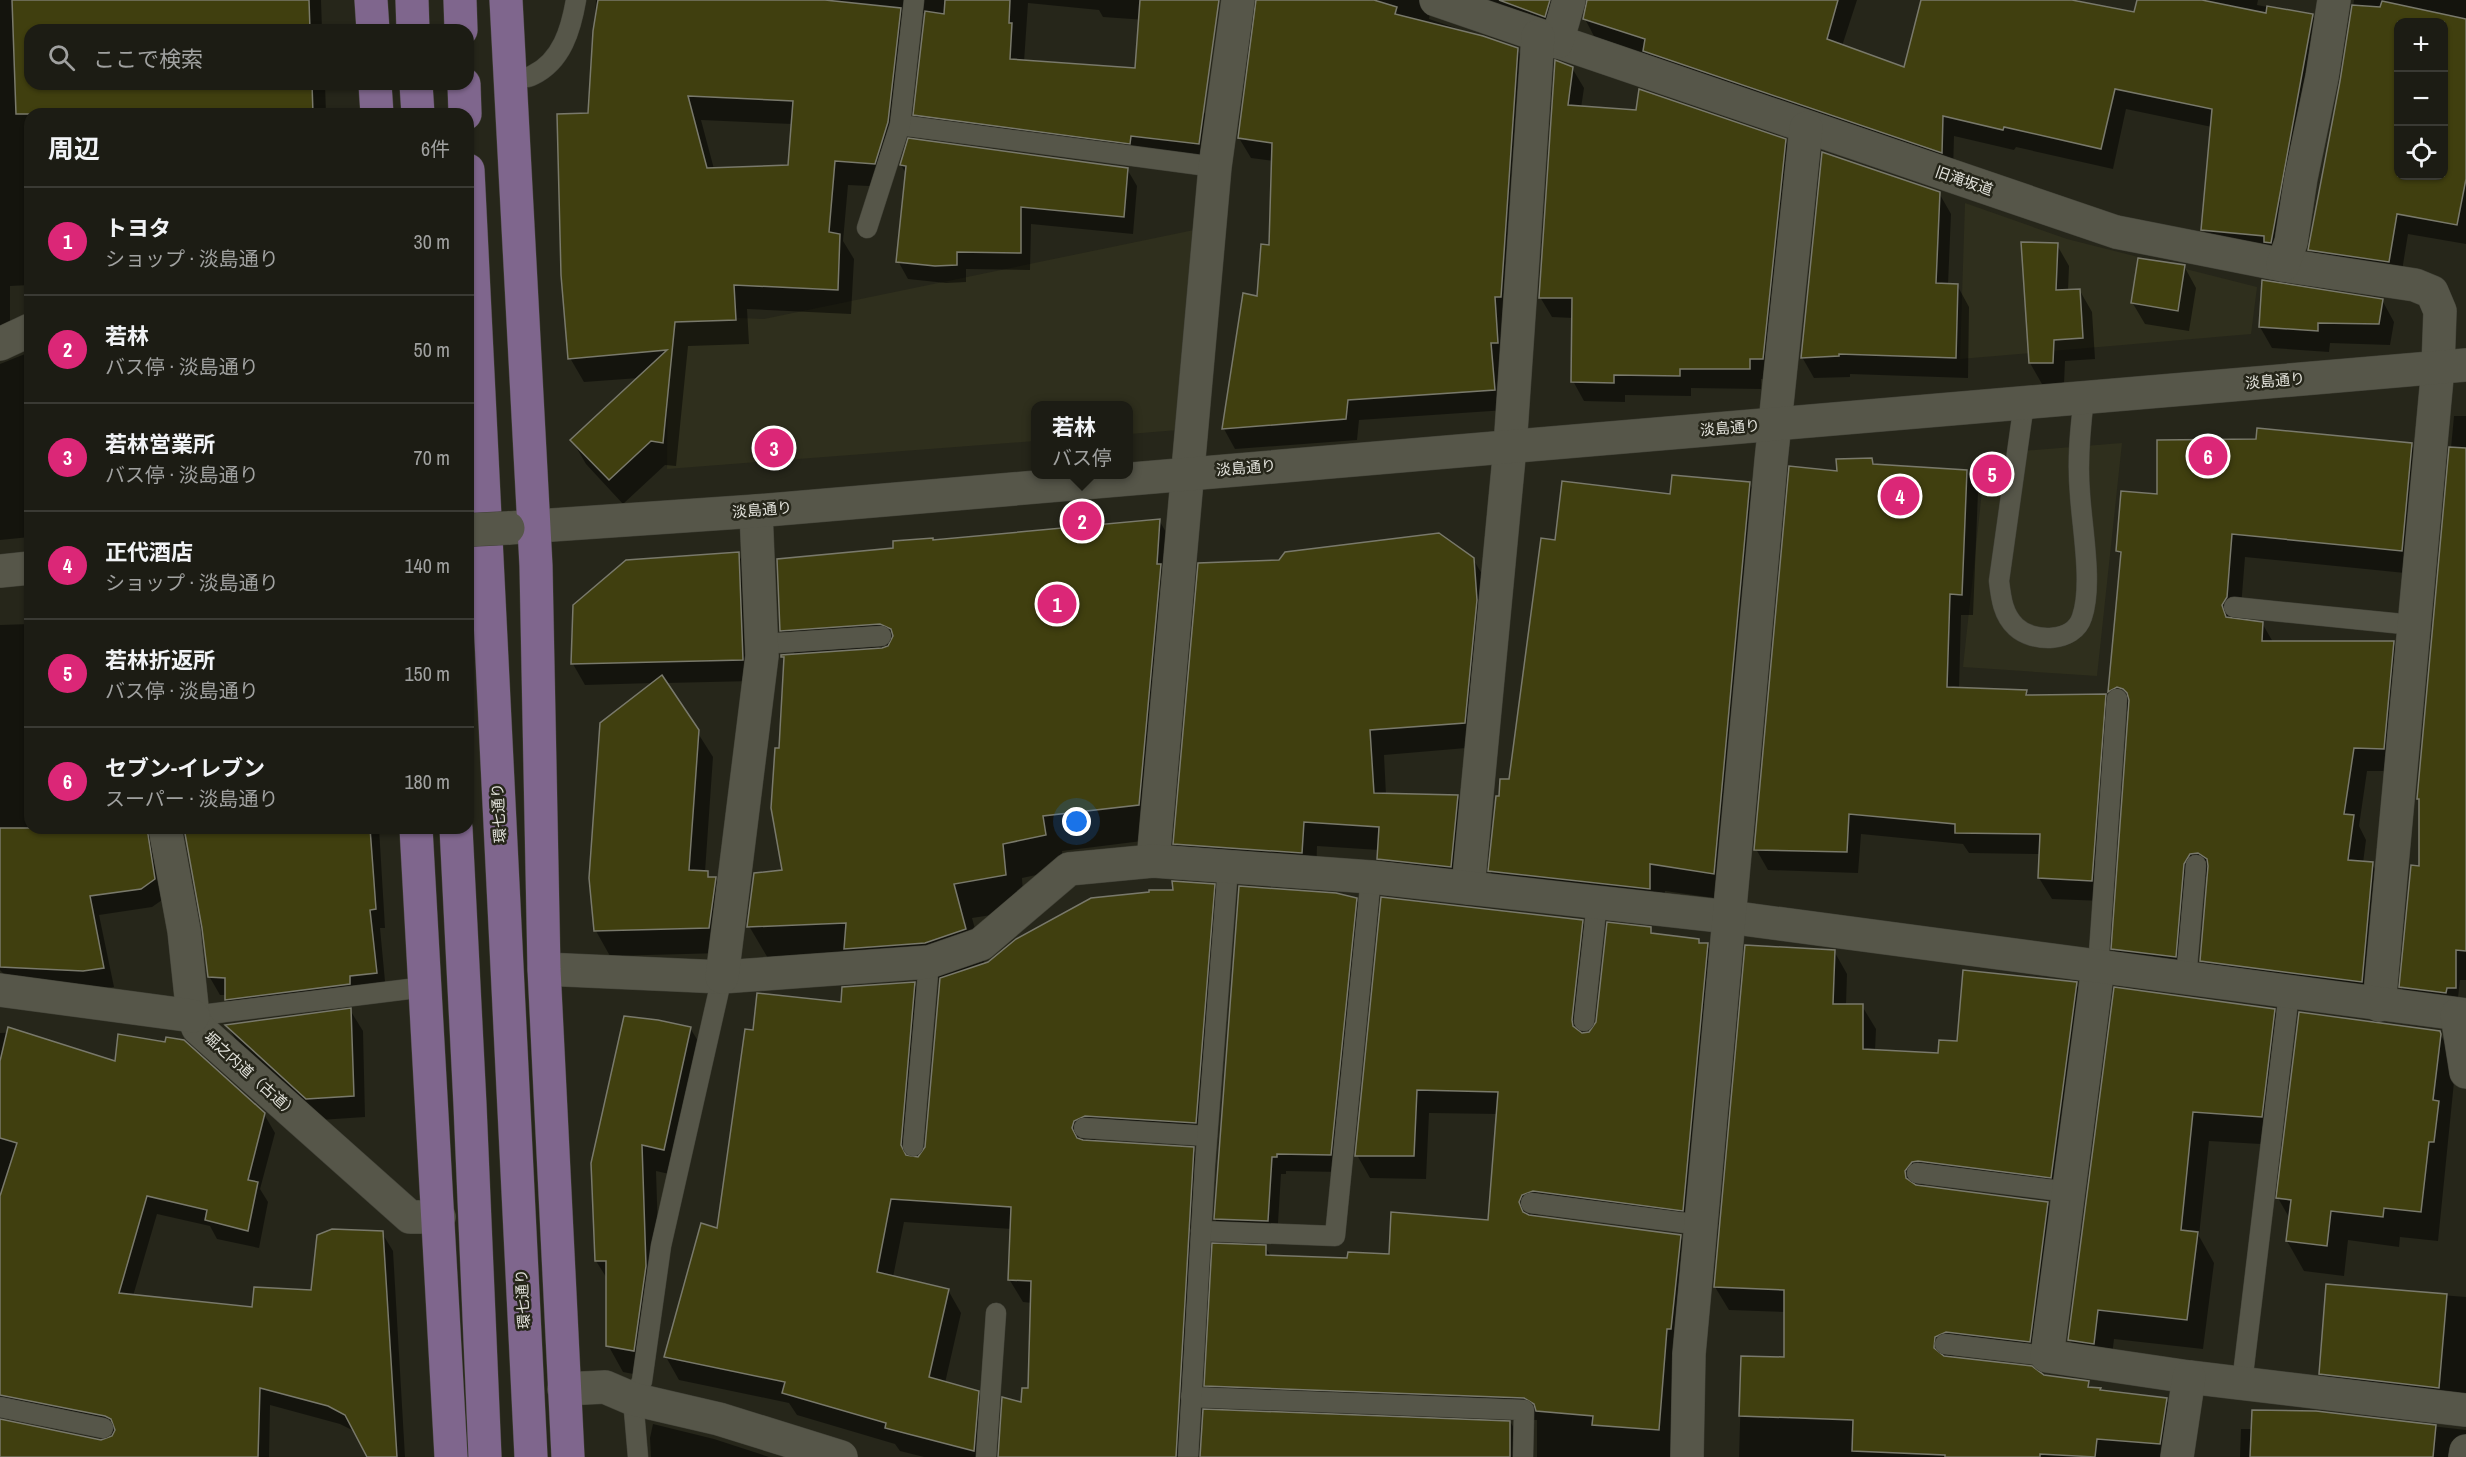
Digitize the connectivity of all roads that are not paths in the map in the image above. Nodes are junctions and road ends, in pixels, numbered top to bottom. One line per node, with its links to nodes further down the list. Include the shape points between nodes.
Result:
1 (371, 0): 11 (main road)
2 (412, 0): 12 (main road)
3 (460, 0): 13 (main road)
4 (506, 0): 15 (main road)
5 (576, 0): 15 (lane, via 571,27 554,60 532,77)
6 (914, 0): 22 (lane)
7 (1238, 0): 24 (street)
8 (1436, 0): 14 (street, 旧滝坂道)
9 (1569, 0): 14 (street)
10 (2334, 0): 26 (street, via 2291,242)
11 (373, 24)
12 (413, 24)
13 (461, 24)
14 (1547, 39): 23 (street, 旧滝坂道); 34 (street)
15 (510, 77): 39 (main road)
16 (375, 90): 19 (main road)
17 (416, 90): 20 (main road)
18 (464, 90): 21 (main road)
19 (377, 108)
20 (418, 108)
21 (465, 108)
22 (900, 125): 24 (lane); 25 (lane)
23 (1806, 128): 26 (street, 旧滝坂道, via 2116,232); 33 (street)
24 (1215, 166): 35 (street)
25 (867, 228)
26 (2283, 265): 30 (street, 旧滝坂道, via 2415,285 2433,292)
27 (474, 293): 94 (main road, 環七通り)
28 (24, 333): 29 (street)
29 (0, 344)
30 (2452, 366): 31 (street, 淡島通り); 44 (street)
31 (2084, 398): 32 (street, 淡島通り); 32 (lane, via 2079,451 2086,585 2082,618 2073,631 2052,638 2035,638 2022,632 2008,617 2001,601 2000,581)
32 (2024, 403): 33 (street, 淡島通り)
33 (1775, 424): 34 (street, 淡島通り); 57 (street)
34 (1510, 447): 35 (street, 淡島通り); 55 (street)
35 (1190, 472): 36 (street, 淡島通り); 51 (street)
36 (1133, 477)
37 (1112, 479): 38 (street, 淡島通り)
38 (756, 511): 39 (street, 淡島通り); 46 (street)
39 (521, 527): 40 (street, 淡島通り, bridge); 60 (main road)
40 (474, 531)
41 (24, 569): 42 (street)
42 (0, 571)
43 (2234, 607): 44 (lane)
44 (2413, 625): 66 (street)
45 (881, 636): 46 (lane)
46 (762, 644): 61 (street)
47 (2117, 699): 59 (lane)
48 (166, 834): 68 (street, via 184,931)
49 (416, 834): 63 (main road)
50 (456, 834): 93 (main road)
51 (1154, 861): 53 (street); 58 (street, via 1069,869 981,944)
52 (2196, 864): 62 (lane)
53 (1228, 867): 54 (street); 72 (lane)
54 (1371, 877): 55 (street); 79 (lane, via 1335,1236)
55 (1468, 888): 56 (street)
56 (1597, 902): 57 (street); 69 (lane)
57 (1729, 917): 59 (street); 78 (street)
58 (929, 962): 61 (street); 73 (lane)
59 (2098, 967): 62 (street); 75 (street)
60 (544, 969): 61 (street); 85 (main road)
61 (722, 977): 87 (lane, via 661,1246 642,1381)
62 (2186, 978): 65 (street)
63 (425, 987): 68 (lane); 77 (main road)
64 (0, 990): 68 (street, 堀之内道（古道）)
65 (2289, 993): 66 (street); 84 (lane)
66 (2379, 1005): 67 (street)
67 (2461, 1015): 70 (street)
68 (193, 1016): 77 (street, 堀之内道（古道）, via 198,1028 410,1218)
69 (1584, 1021)
70 (2466, 1072)
71 (1084, 1128): 72 (lane)
72 (1207, 1136): 79 (lane)
73 (913, 1146)
74 (1917, 1173): 75 (lane)
75 (2069, 1192): 82 (street)
76 (1531, 1203): 78 (lane)
77 (439, 1217): 92 (main road)
78 (1701, 1225): 101 (street, via 1689,1354)
79 (1201, 1231): 86 (lane)
80 (996, 1313): 98 (lane)
81 (1945, 1344): 82 (lane)
82 (2047, 1356): 83 (street)
83 (2189, 1377): 84 (street); 102 (street)
84 (2242, 1383): 89 (street)
85 (564, 1389): 87 (street, via 605,1387); 95 (main road)
86 (1191, 1397): 99 (lane); 100 (lane, via 1524,1410)
87 (633, 1399): 96 (lane); 97 (street, via 719,1419)
88 (0, 1407): 90 (lane)
89 (2466, 1410)
90 (103, 1428)
91 (2466, 1451): 103 (street)
92 (451, 1457)
93 (485, 1457)
94 (531, 1457)
95 (568, 1457)
96 (638, 1457)
97 (841, 1457)
98 (986, 1457)
99 (1188, 1457)
100 (1523, 1457)
101 (1687, 1457)
102 (2177, 1457)
103 (2464, 1457)

